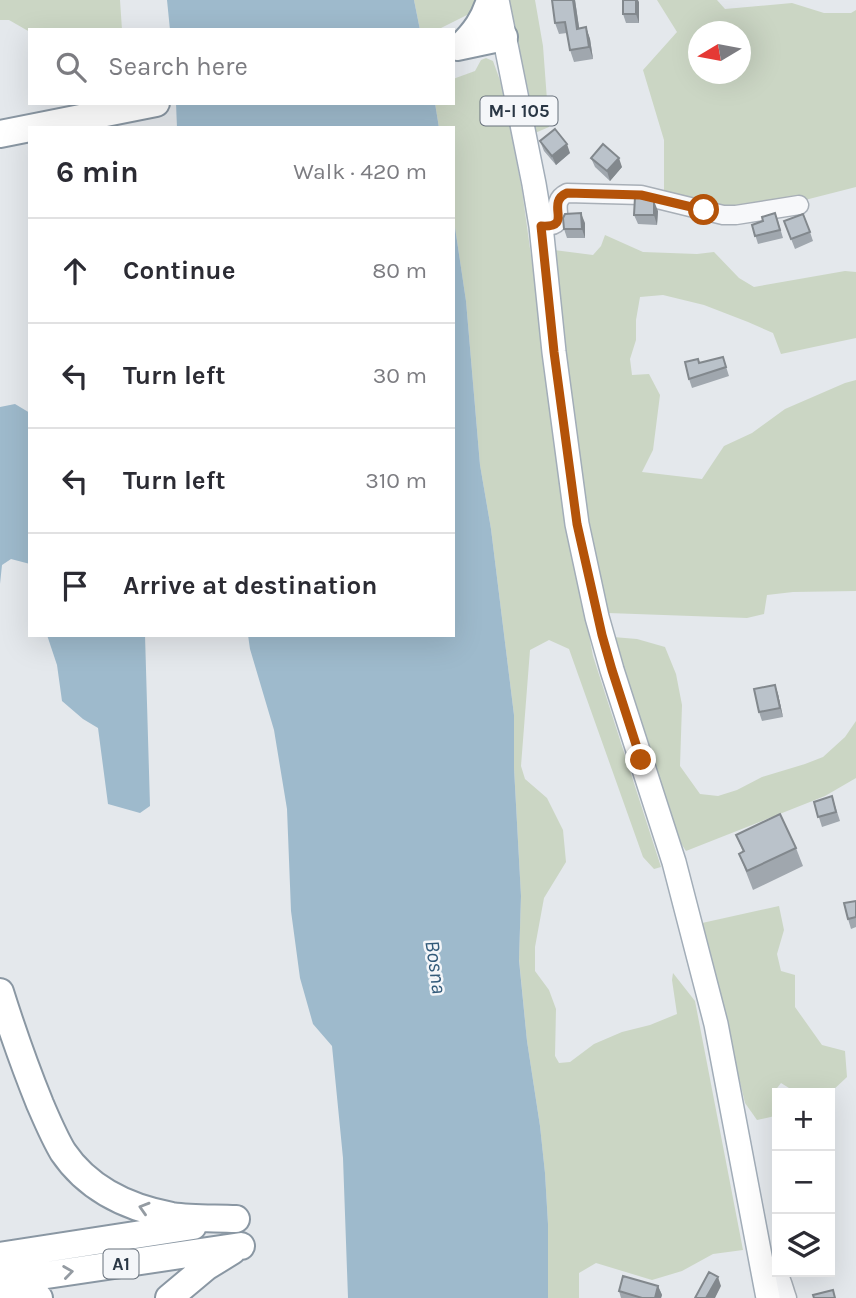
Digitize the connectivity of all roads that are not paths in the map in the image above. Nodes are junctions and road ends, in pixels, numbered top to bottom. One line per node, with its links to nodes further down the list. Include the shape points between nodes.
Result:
1 (490, 0): 4 (highway, via 475,33)
2 (497, 0): 3 (main road, M-I 105)
3 (504, 37): 4 (highway); 10 (main road, M-I 105)
4 (457, 47)
5 (146, 105): 6 (highway)
6 (38, 126)
7 (28, 128): 8 (highway)
8 (0, 134)
9 (799, 205): 10 (street, via 723,215 641,195 567,193 557,201 557,223)
10 (541, 226): 13 (main road, M-I 105, via 580,538 597,617 674,862 716,1024)
11 (0, 992): 12 (highway, A1, one-way to 11, via 236,1219 172,1216 111,1196 90,1182 56,1140)
12 (0, 1255)
13 (762, 1267): 17 (main road, M-I 105); 18 (street, via 779,1274)
14 (0, 1284): 15 (highway); 16 (highway, A1, one-way to 16, via 241,1246)
15 (39, 1298)
16 (169, 1298)
17 (768, 1298)
18 (787, 1298)

